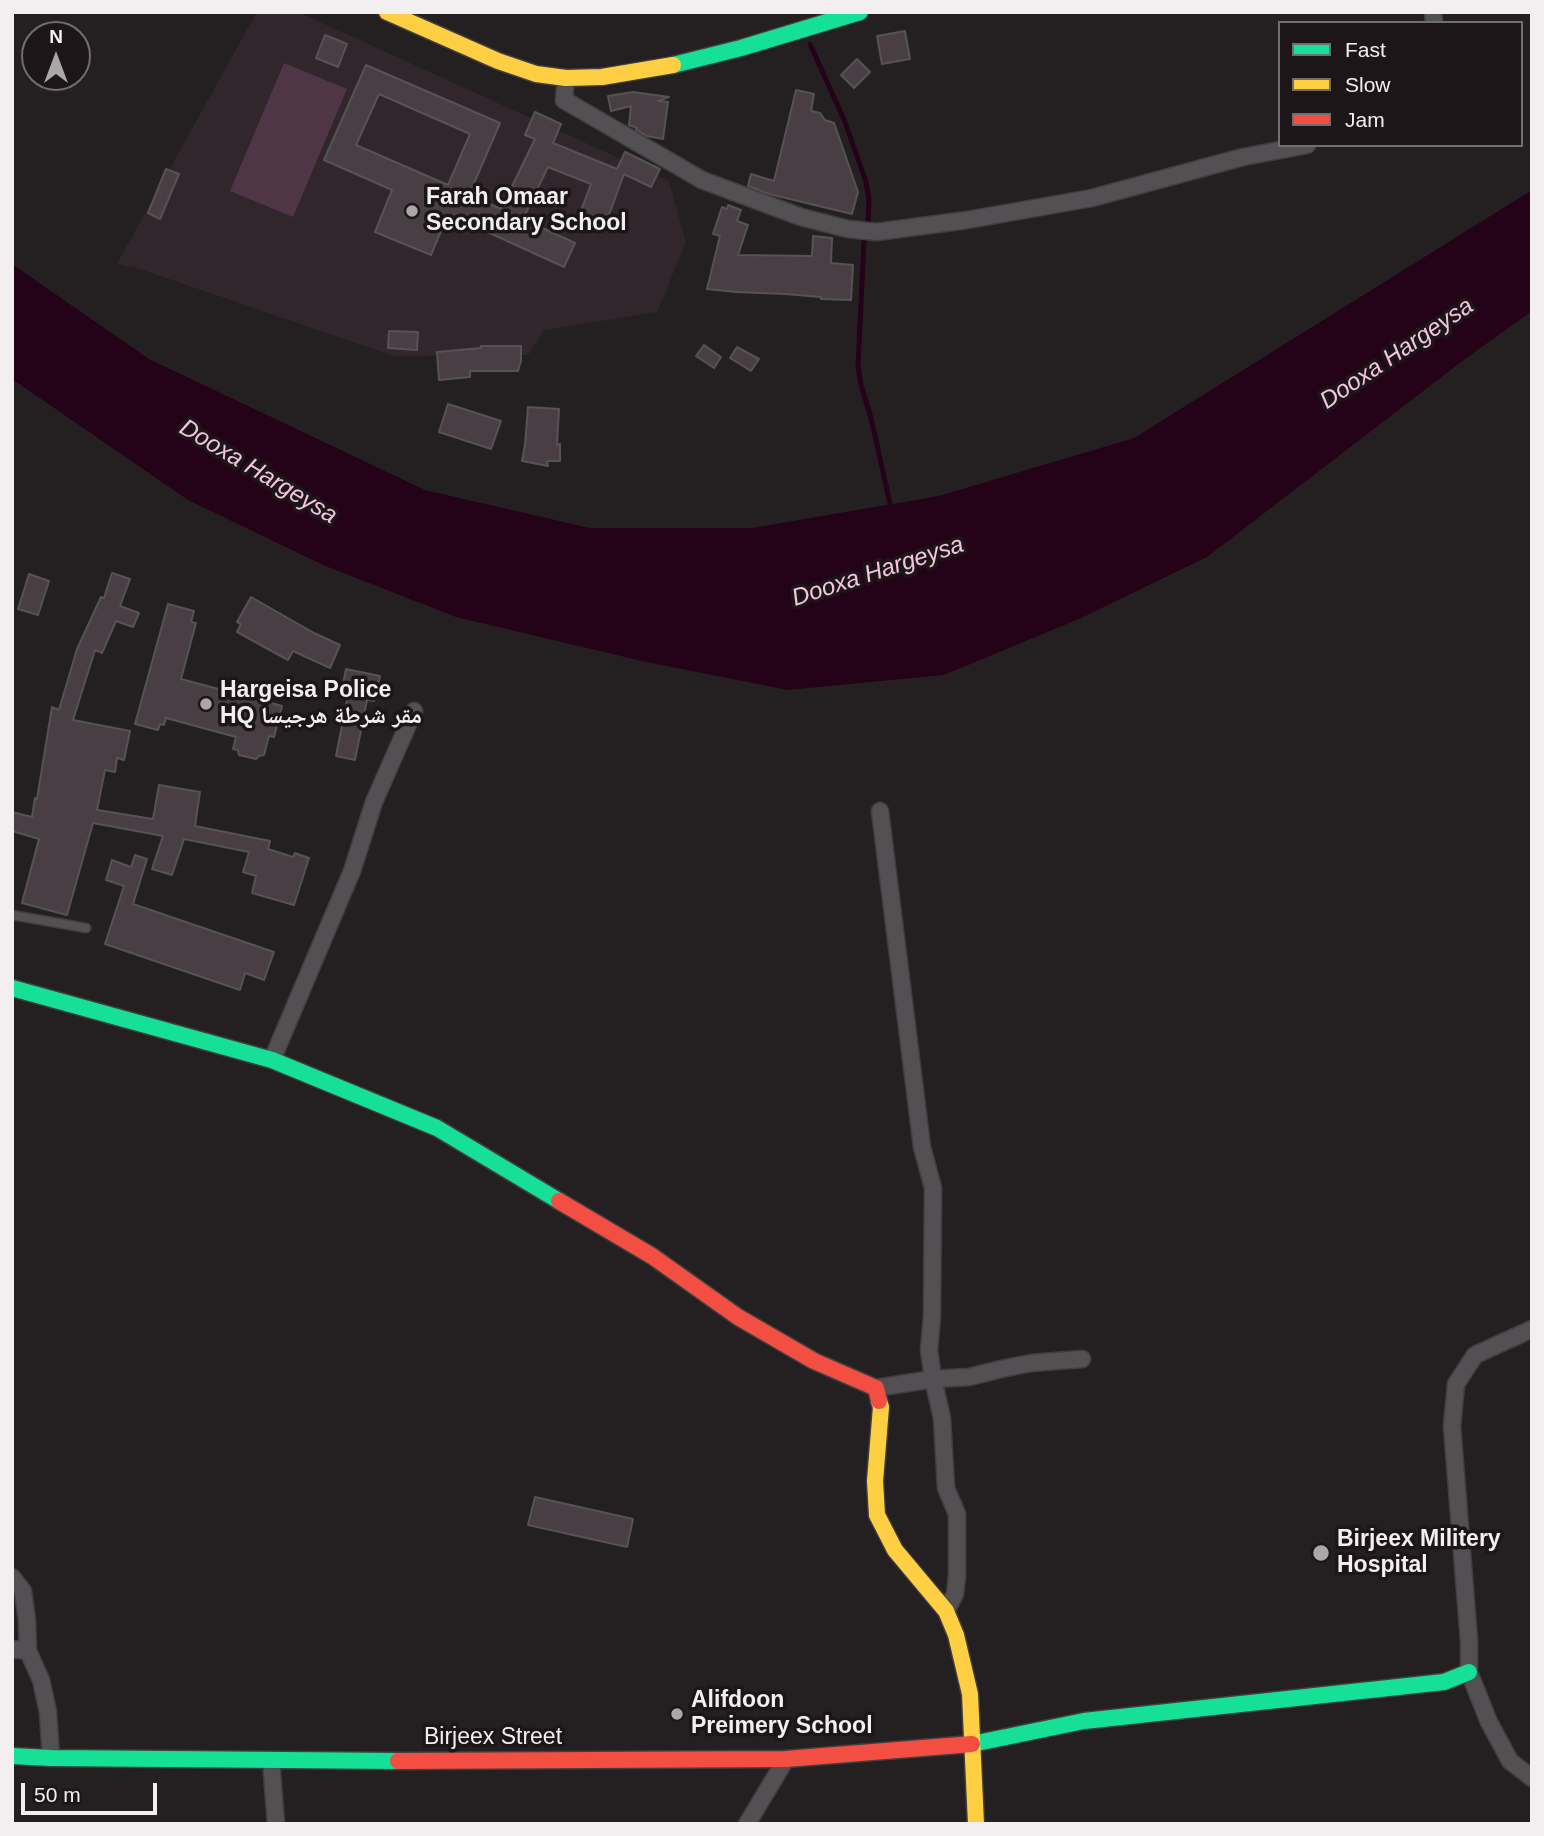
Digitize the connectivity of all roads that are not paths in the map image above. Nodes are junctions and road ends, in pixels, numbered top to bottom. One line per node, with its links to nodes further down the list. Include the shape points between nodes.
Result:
1 (387, 12): 4 (street, via 498,61)
2 (860, 12): 3 (street)
3 (812, 19): 4 (street, via 671,66)
4 (566, 78): 5 (street, via 564,100 702,180 801,216 877,232 1092,198)
5 (1296, 147)
6 (414, 711): 11 (street)
7 (880, 811): 14 (street, via 922,1147 933,1188 929,1350)
8 (12, 915): 9 (lane)
9 (86, 928)
10 (12, 988): 11 (street)
11 (272, 1060): 15 (street, via 437,1128 652,1256 738,1317 814,1361)
12 (1532, 1329): 19 (street, via 1475,1354 1456,1384 1452,1426)
13 (1082, 1359): 14 (street)
14 (933, 1379): 15 (street); 17 (street, via 943,1418 946,1488 957,1514 955,1594)
15 (876, 1388): 17 (street, via 881,1406 877,1515 895,1550)
16 (12, 1577): 18 (street, via 23,1591 27,1621)
17 (946, 1611): 20 (street, via 970,1694)
18 (20, 1650): 22 (street, via 41,1681)
19 (1469, 1672): 20 (street, Birjeex Street, via 1444,1682 1084,1721); 25 (street, via 1510,1761)
20 (973, 1744): 23 (street, Birjeex Street); 28 (street)
21 (12, 1756): 22 (street, Birjeex Street)
22 (51, 1758): 24 (street, Birjeex Street)
23 (786, 1759): 24 (street, Birjeex Street); 27 (street)
24 (271, 1760): 26 (street)
25 (1532, 1778)
26 (276, 1824)
27 (747, 1824)
28 (976, 1824)

